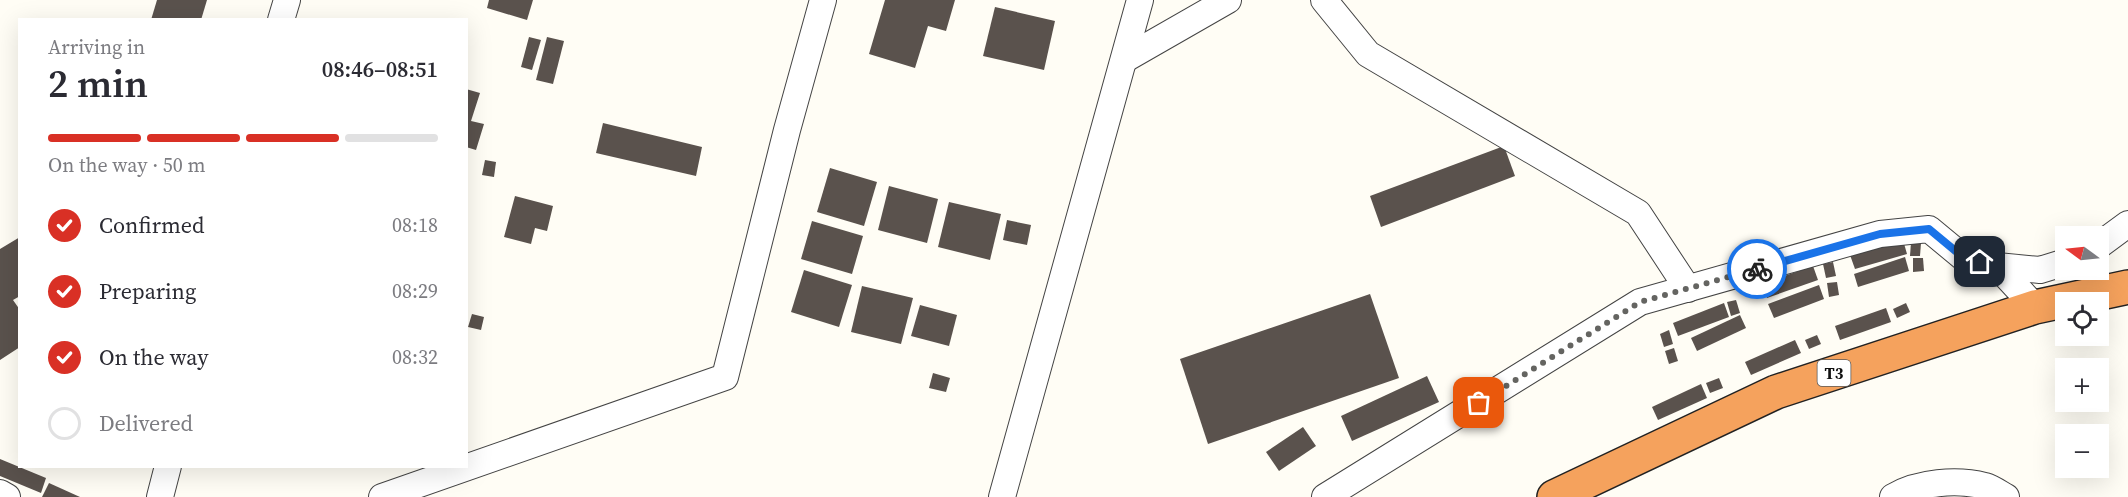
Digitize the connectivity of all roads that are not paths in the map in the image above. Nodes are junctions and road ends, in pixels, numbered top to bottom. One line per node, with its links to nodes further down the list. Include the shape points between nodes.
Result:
1 (287, 0): 6 (street)
2 (823, 0): 15 (street, via 725,377)
3 (1140, 0): 7 (street)
4 (1228, 0): 7 (street)
5 (1324, 0): 13 (street, via 1368,54 1638,213)
6 (282, 18)
7 (1125, 59): 22 (street)
8 (2128, 224): 9 (street)
9 (2109, 238)
10 (2055, 265): 11 (street, via 2040,270)
11 (1996, 266): 13 (street, via 1964,258 1929,229 1880,234); 14 (street)
12 (2128, 287): 14 (highway, T3)
13 (1688, 289): 23 (street, via 1640,302)
14 (2035, 306): 24 (highway, T3, via 1776,392)
15 (468, 467)
16 (167, 468): 20 (street)
17 (465, 468): 21 (street)
18 (0, 493): 19 (street)
19 (7, 497)
20 (160, 497)
21 (382, 497)
22 (1002, 497)
23 (1325, 497)
24 (1554, 497)
25 (1893, 497): 26 (street, via 1944,482 1986,486)
26 (2006, 497)

